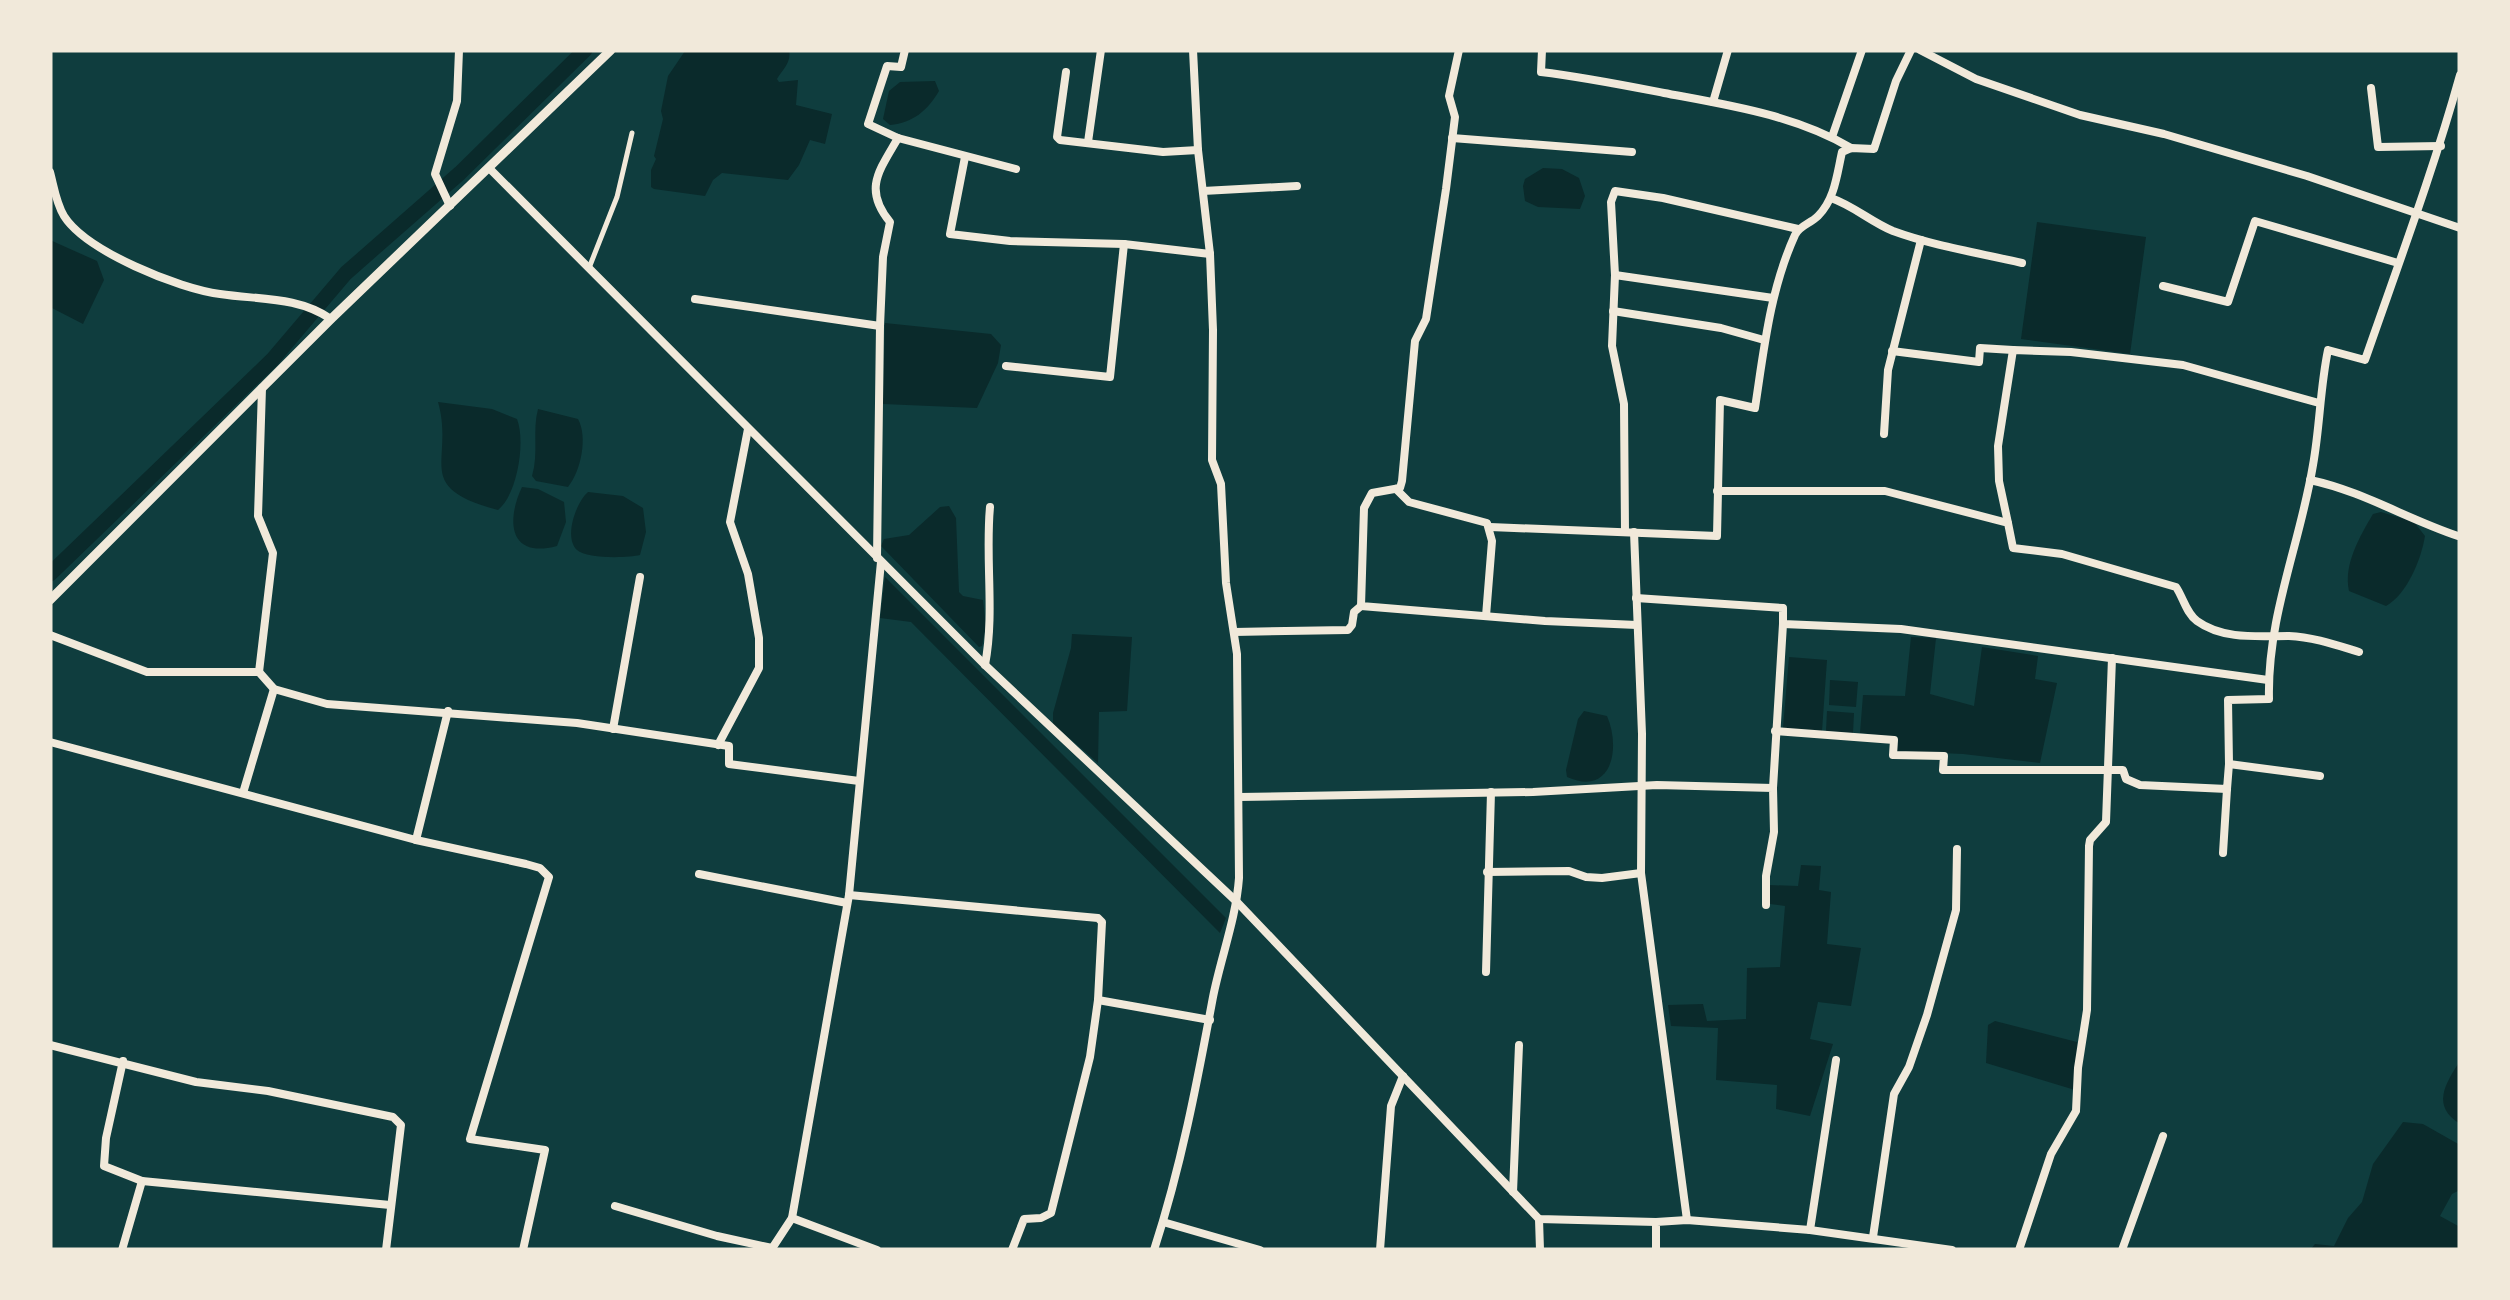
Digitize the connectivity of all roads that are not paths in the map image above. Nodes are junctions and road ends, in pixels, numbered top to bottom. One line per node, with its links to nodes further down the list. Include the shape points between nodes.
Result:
1 (459, 50): 32 (street, via 457,101 435,174)
2 (611, 50): 26 (street)
3 (906, 50): 18 (street, via 901,67 887,66 868,124)
4 (1100, 50): 20 (street)
5 (1193, 50): 23 (street)
6 (1459, 50): 19 (street, via 1449,96)
7 (1542, 50): 15 (street, via 1541,72)
8 (1728, 50): 15 (street)
9 (1862, 50): 17 (street)
10 (1910, 50): 22 (street, via 1874,149)
11 (1920, 50): 33 (street, via 1976,79 2080,115 2164,134)
12 (1066, 72): 20 (street, via 1056,137)
13 (2460, 75): 21 (street)
14 (2371, 88): 21 (street, via 2378,147)
15 (1713, 102): 17 (street)
16 (632, 133): 41 (street)
17 (1832, 137): 22 (street)
18 (898, 138): 25 (street); 48 (street, via 874,196 890,222)
19 (1452, 138): 24 (street); 58 (street)
20 (1088, 142): 23 (street)
21 (2440, 146): 33 (street)
22 (1852, 148): 31 (street, via 1842,152)
23 (1198, 150): 30 (street)
24 (1632, 152)
25 (964, 157): 27 (street); 37 (street, via 950,234)
26 (490, 169): 32 (street); 41 (street)
27 (1016, 169)
28 (50, 172): 47 (street, via 66,220 138,268 194,289 290,301)
29 (1298, 186): 30 (street)
30 (1203, 191): 38 (street)
31 (1832, 198): 35 (street); 36 (street)
32 (448, 201): 47 (street)
33 (2419, 214): 34 (street); 40 (street)
34 (2460, 228)
35 (1798, 229): 42 (street, via 1615,192); 45 (street)
36 (1922, 240): 39 (street); 51 (street)
37 (1124, 244): 38 (street); 52 (street, via 1110,378)
38 (1210, 254): 73 (street, via 1212,460 1221,484)
39 (2022, 263)
40 (2398, 263): 43 (street, via 2254,220 2228,302); 54 (street, via 2366,360 2328,350)
41 (589, 269): 55 (street)
42 (1615, 275): 45 (street); 46 (street)
43 (2163, 286)
44 (695, 298): 48 (street)
45 (1772, 298): 49 (street)
46 (1613, 311): 49 (street); 63 (street)
47 (331, 319): 53 (street)
48 (880, 326): 65 (street)
49 (1764, 340): 59 (street, via 1755,408 1720,400)
50 (2013, 350): 51 (street, via 1980,348 1979,362); 54 (street, via 2183,365); 61 (street, via 1998,446)
51 (1892, 352): 56 (street)
52 (1006, 366)
53 (262, 388): 68 (street); 79 (street, via 258,516 273,553)
54 (2319, 403): 57 (street)
55 (748, 429): 65 (street); 86 (street, via 730,522 748,574 759,668)
56 (1884, 434)
57 (2310, 480): 64 (street, via 2359,493); 75 (street)
58 (1396, 489): 62 (street, via 1409,502); 69 (street, via 1372,493 1364,508)
59 (1717, 491): 61 (street, via 1884,491); 63 (street, via 1717,536)
60 (990, 507): 78 (street)
61 (2008, 524): 75 (street, via 2012,548 2062,554 2176,588 2197,621)
62 (1490, 527): 63 (street); 70 (street)
63 (1630, 532): 67 (street)
64 (2458, 536)
65 (879, 560): 78 (street); 90 (street)
66 (640, 578): 83 (street)
67 (1636, 598): 71 (street); 72 (street, via 1783,608)
68 (50, 600)
69 (1361, 606): 70 (street); 73 (street, via 1348,630)
70 (1486, 616): 71 (street)
71 (1637, 624): 91 (street)
72 (1784, 624): 77 (street, via 1902,630); 84 (street)
73 (1234, 632): 96 (street)
74 (50, 635): 79 (street, via 147,672)
75 (2272, 638): 76 (street, via 2318,640); 80 (street)
76 (2359, 652)
77 (2112, 658): 80 (street); 88 (street)
78 (985, 665): 104 (street)
79 (259, 672): 81 (street)
80 (2268, 680): 87 (street, via 2269,700 2228,700)
81 (274, 689): 82 (street, via 327,704); 95 (street)
82 (448, 711): 83 (street); 97 (street)
83 (614, 729): 86 (street)
84 (1775, 731): 88 (street, via 1894,740 1893,755 1944,756 1943,770); 92 (street)
85 (50, 742): 95 (street)
86 (718, 745): 90 (street, via 729,746 729,764)
87 (2229, 764): 89 (street); 93 (street)
88 (2106, 769): 93 (street, via 2123,770 2140,786); 138 (street, via 2106,822 2090,846 2088,982 2076,1111 2051,1154)
89 (2320, 776)
90 (859, 781): 103 (street)
91 (1642, 788): 92 (street); 94 (street); 101 (street)
92 (1773, 788): 105 (street)
93 (2227, 789): 99 (street)
94 (1491, 792): 96 (street); 100 (street)
95 (243, 793): 97 (street)
96 (1239, 797): 104 (street)
97 (416, 840): 129 (street, via 540,868 549,877 470,1138 545,1150)
98 (1957, 849): 125 (street, via 1956,910 1927,1015 1894,1094)
99 (2224, 853)
100 (1487, 872): 101 (street, via 1570,871 1602,878); 106 (street)
101 (1640, 873): 121 (street)
102 (699, 874): 103 (street)
103 (848, 899): 107 (street, via 1098,918); 119 (street)
104 (1238, 902): 108 (street); 113 (street)
105 (1766, 904)
106 (1486, 972)
107 (1098, 1000): 108 (street); 131 (street, via 1051,1213 1024,1220)
108 (1210, 1020): 122 (street)
109 (50, 1045): 112 (street)
110 (1519, 1045): 116 (street)
111 (1836, 1060): 124 (street)
112 (122, 1061): 115 (street, via 104,1166); 117 (street, via 196,1082 393,1117 401,1125)
113 (1403, 1076): 116 (street); 134 (street, via 1390,1106)
114 (2163, 1136): 139 (street)
115 (142, 1181): 117 (street); 127 (street)
116 (1513, 1192): 120 (street)
117 (390, 1205): 128 (street)
118 (615, 1206): 126 (street)
119 (792, 1218): 126 (street); 130 (street)
120 (1539, 1218): 123 (street); 135 (street)
121 (1687, 1220): 123 (street); 124 (street)
122 (1163, 1222): 132 (street); 133 (street)
123 (1656, 1222): 136 (street)
124 (1810, 1230): 125 (street)
125 (1873, 1237): 137 (street)
126 (772, 1249)
127 (122, 1250)
128 (386, 1250)
129 (523, 1250)
130 (877, 1250)
131 (1012, 1250)
132 (1154, 1250)
133 (1260, 1250)
134 (1380, 1250)
135 (1540, 1250)
136 (1656, 1250)
137 (1952, 1250)
138 (2019, 1250)
139 (2122, 1250)

